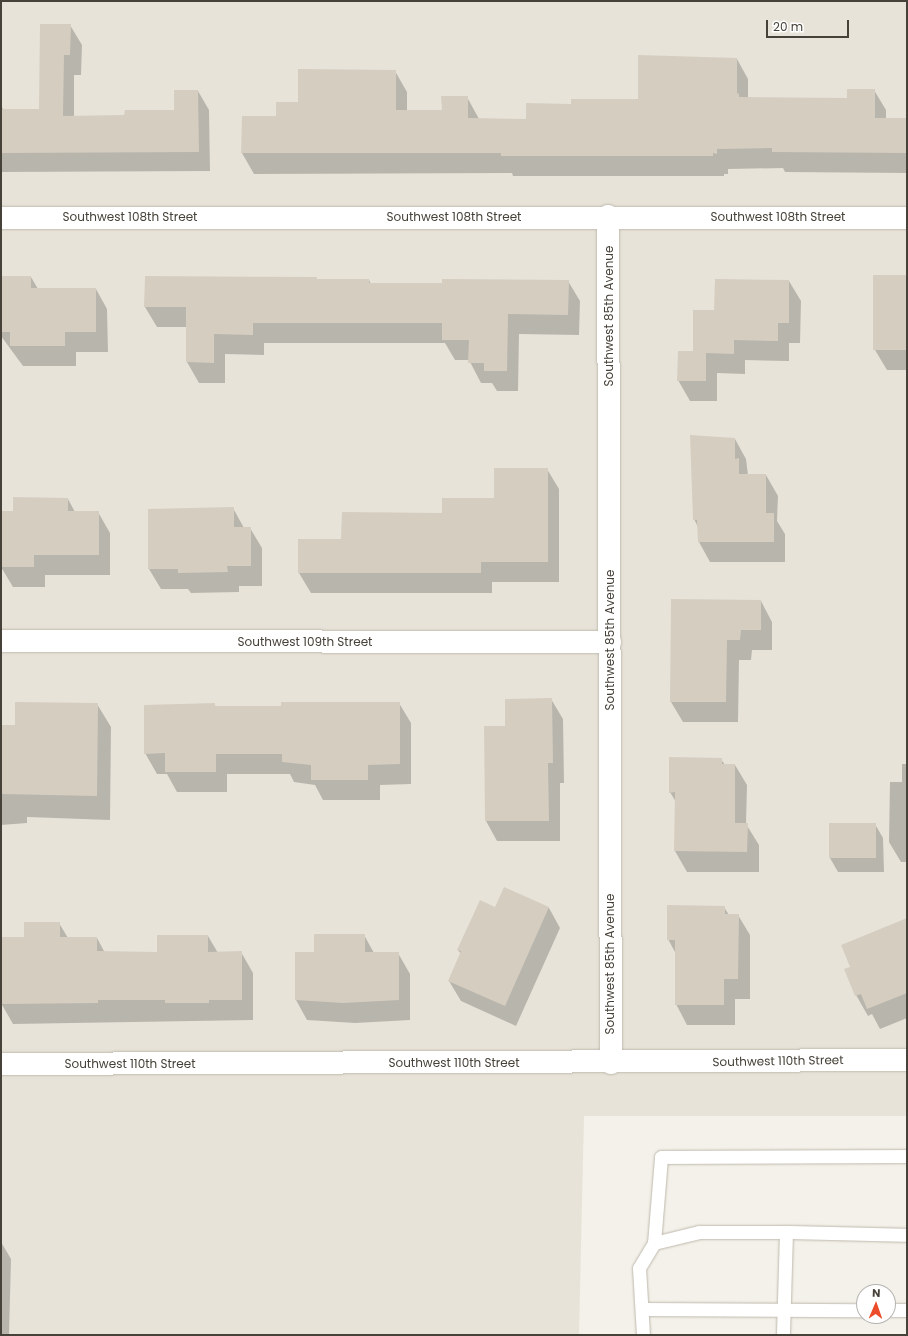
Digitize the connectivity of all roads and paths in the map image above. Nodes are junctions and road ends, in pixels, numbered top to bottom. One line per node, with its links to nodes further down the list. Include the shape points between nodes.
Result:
1 (608, 216): 2 (street, Southwest 108th Street); 3 (street, Southwest 108th Street); 5 (street, Southwest 85th Avenue)
2 (1, 218)
3 (907, 218)
4 (1, 641): 5 (street, Southwest 109th Street)
5 (610, 642): 7 (street, Southwest 85th Avenue)
6 (907, 1060): 7 (street, Southwest 110th Street)
7 (611, 1063): 8 (street, Southwest 110th Street)
8 (1, 1064)
9 (907, 1156): 12 (lane, via 662,1157)
10 (786, 1232): 11 (lane); 12 (lane, via 699,1232); 14 (lane)
11 (907, 1235)
12 (654, 1243): 13 (lane, via 639,1268)
13 (642, 1309): 14 (lane); 18 (lane)
14 (784, 1310): 15 (lane); 19 (lane)
15 (856, 1310)
16 (896, 1310): 17 (lane)
17 (907, 1310)
18 (643, 1335)
19 (782, 1335)

